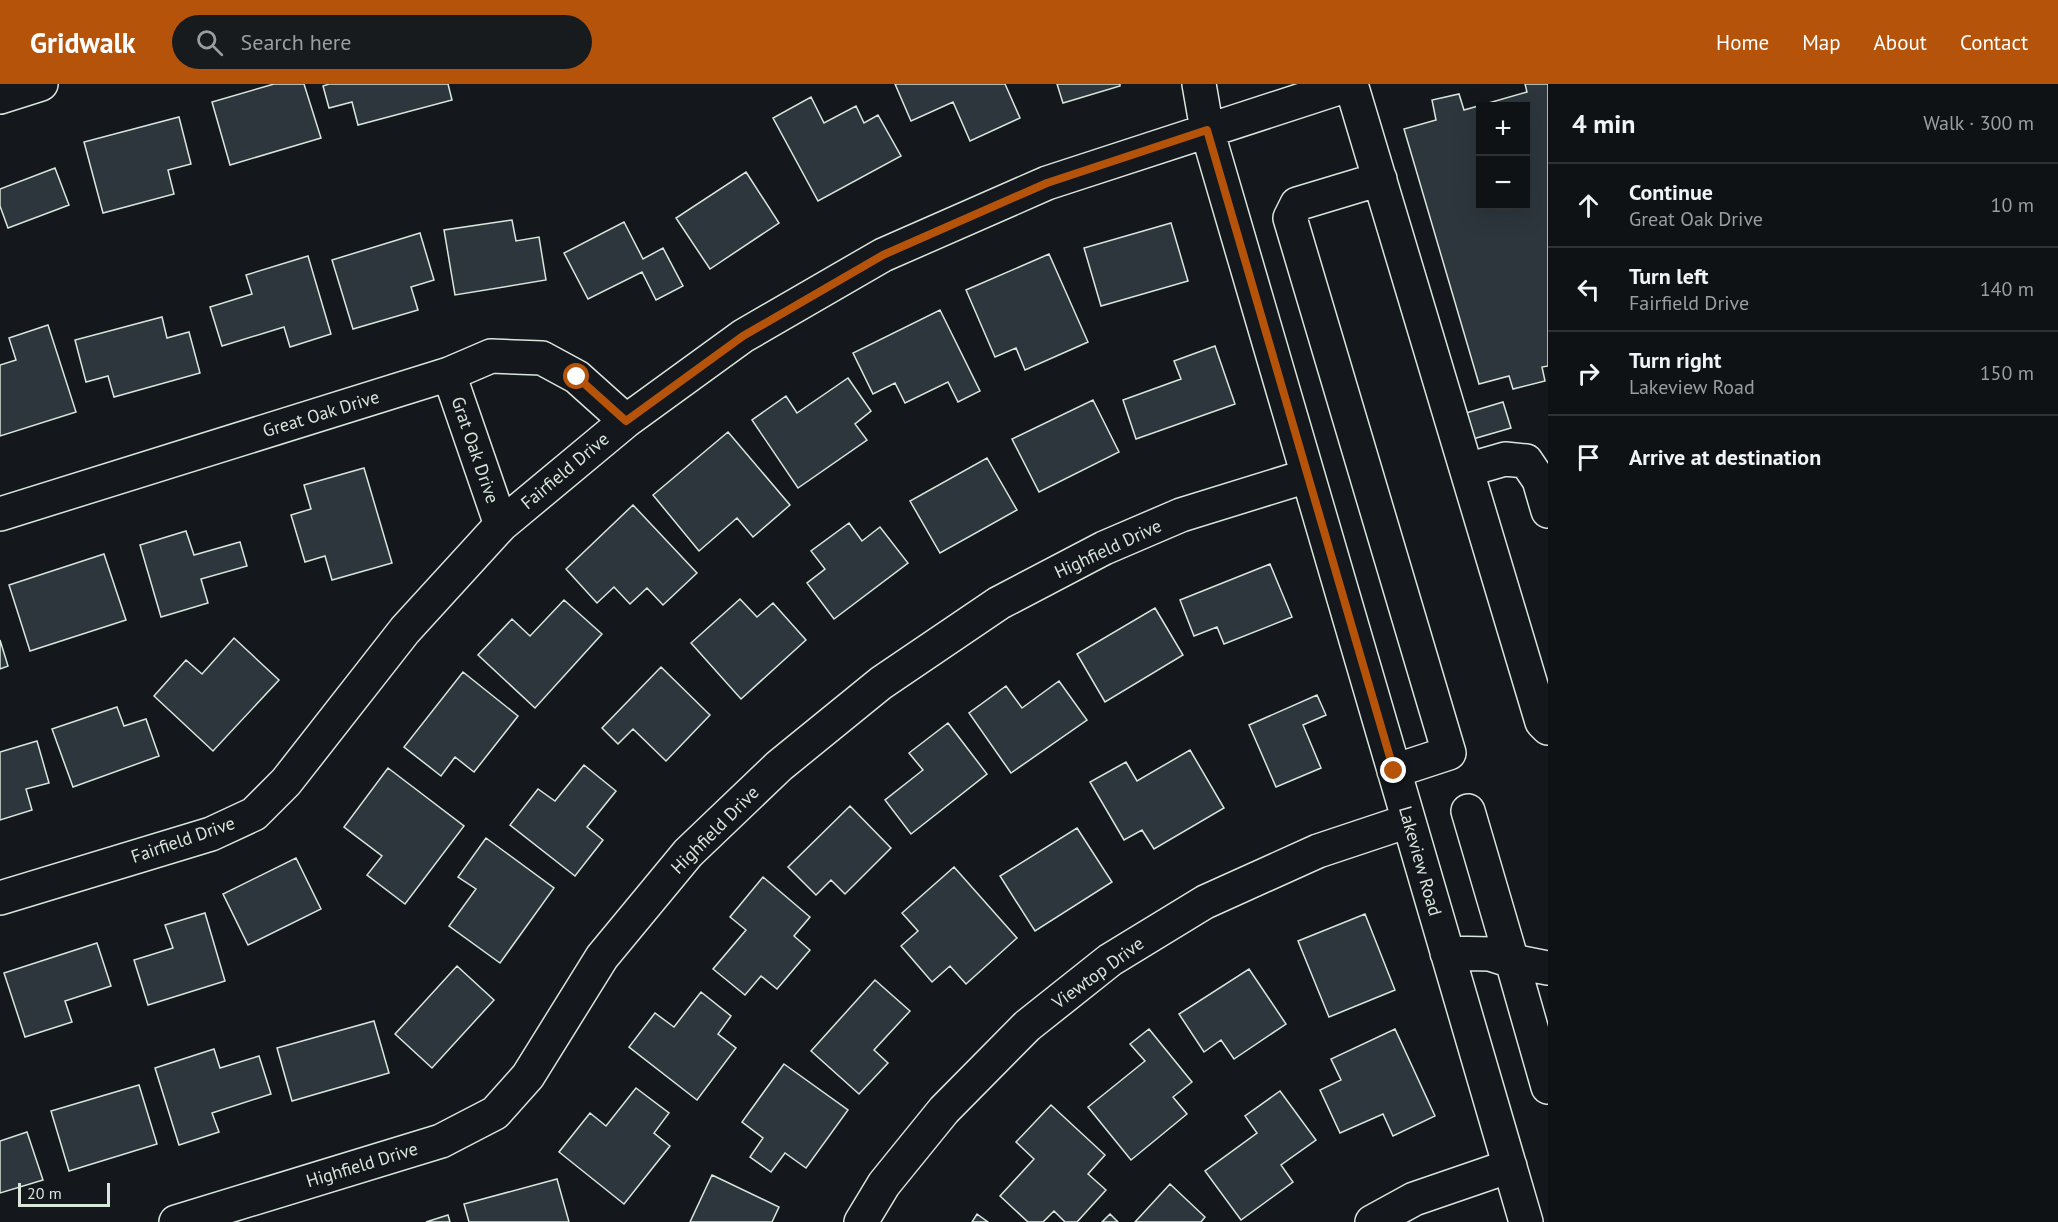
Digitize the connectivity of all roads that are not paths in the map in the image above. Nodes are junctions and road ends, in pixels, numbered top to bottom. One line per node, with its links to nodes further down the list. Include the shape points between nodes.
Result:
1 (41, 84): 4 (street)
2 (1199, 84): 5 (street, Lakeview Road)
3 (1352, 84): 5 (street, Fairfield Drive); 6 (street)
4 (0, 97)
5 (1207, 130): 8 (street, Fairfield Drive, via 1047,183 883,255 743,336); 10 (street, Lakeview Road)
6 (1380, 178): 9 (street); 15 (street, via 1297,204 1290,218 1449,753)
7 (448, 374): 8 (street, Great Oak Drive, via 491,356 542,358 577,377); 12 (street, Great Oak Drive); 13 (street, Grat Oak Drive)
8 (626, 421): 13 (street, Fairfield Drive)
9 (1467, 470): 11 (street, via 1505,459 1526,461 1539,480); 14 (street)
10 (1307, 476): 15 (street, Lakeview Road); 24 (street, Highfield Drive, via 1181,515 1104,548 999,603 881,683 779,766 688,853 602,957 528,1076 495,1113 441,1141)
11 (1548, 511)
12 (0, 514)
13 (501, 525): 18 (street, Fairfield Drive, via 405,630 286,782 254,814 211,834)
14 (1545, 725)
15 (1394, 771): 17 (street, Lakeview Road)
16 (1468, 811): 20 (street)
17 (1408, 821): 19 (street, Lakeview Road); 25 (street, Viewtop Drive, via 1318,851 1205,902 1110,960 1027,1026 944,1110 884,1184)
18 (0, 898)
19 (1447, 953): 20 (street, via 1490,954); 23 (street, Lakeview Road)
20 (1512, 961): 21 (street); 22 (street)
21 (1548, 968)
22 (1548, 1087)
23 (1510, 1166): 26 (street, via 1414,1199); 27 (street, Lakeview Road)
24 (176, 1222)
25 (861, 1222)
26 (1372, 1222)
27 (1526, 1222)

